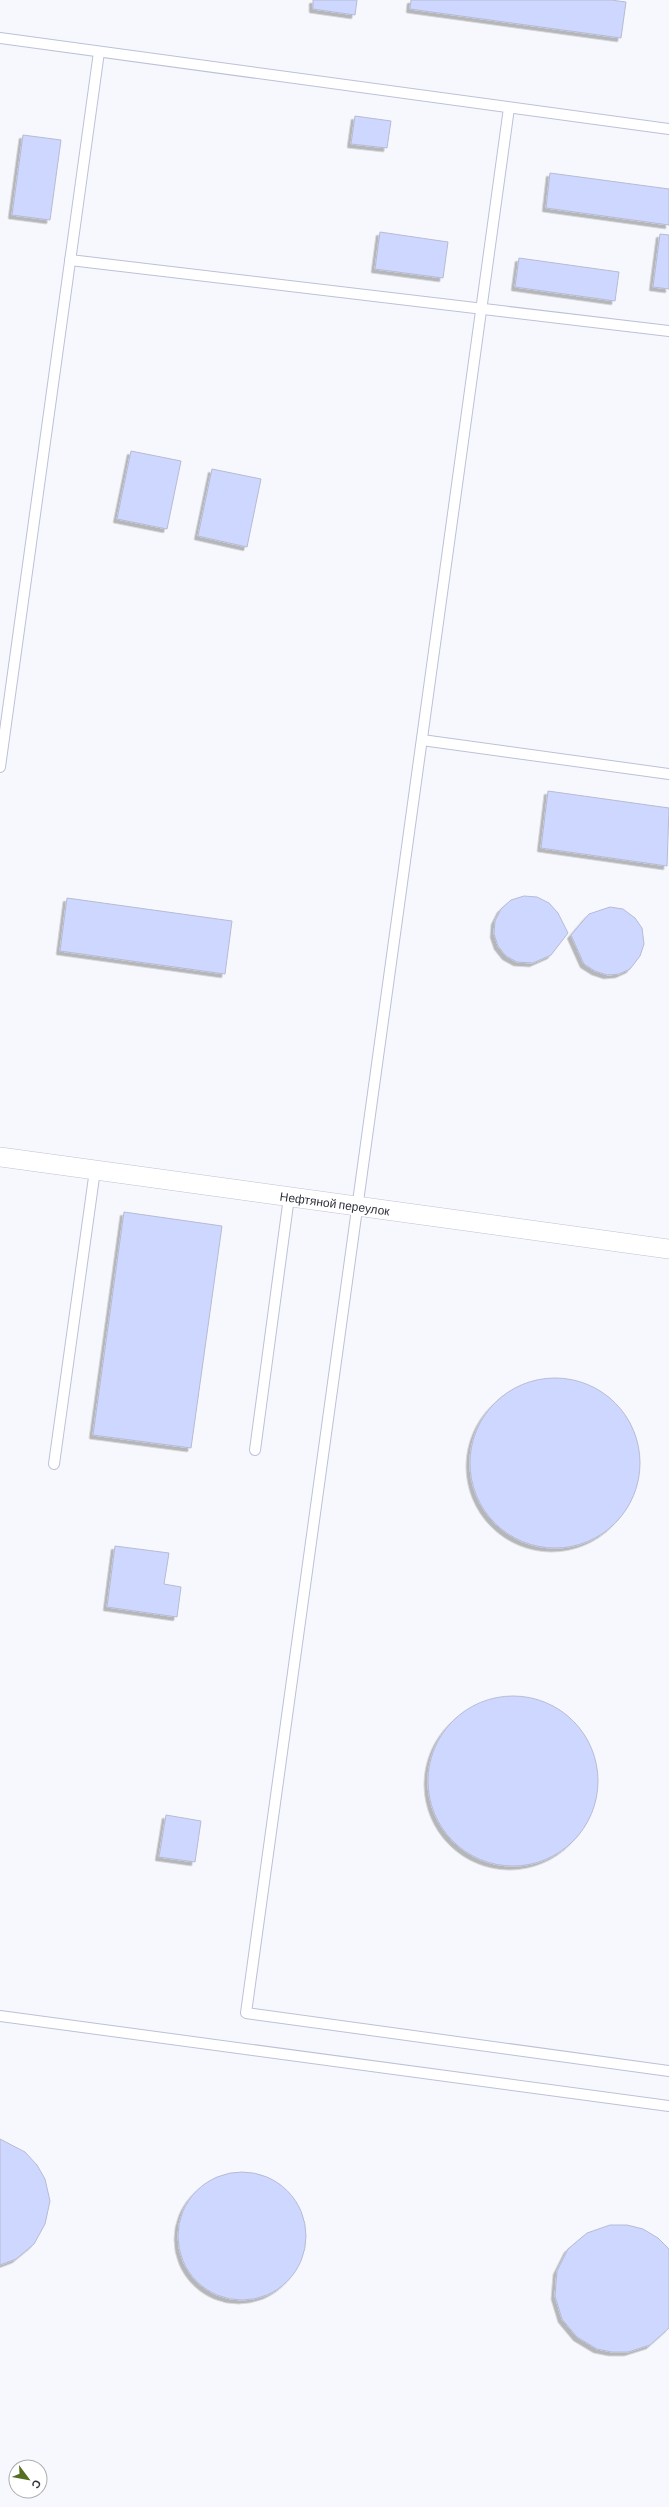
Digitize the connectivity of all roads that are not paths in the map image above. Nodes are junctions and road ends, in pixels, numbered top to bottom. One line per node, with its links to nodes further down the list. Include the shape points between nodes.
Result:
1 (0, 38): 2 (lane)
2 (99, 52): 3 (lane); 5 (lane)
3 (509, 108): 4 (lane); 6 (lane)
4 (669, 130)
5 (70, 260): 6 (lane); 9 (lane)
6 (482, 309): 7 (lane); 8 (lane)
7 (669, 331)
8 (422, 740): 10 (lane); 14 (lane)
9 (0, 767)
10 (669, 774)
11 (0, 1158): 12 (street, Нефтяной переулок)
12 (95, 1170): 13 (street, Нефтяной переулок); 17 (lane)
13 (289, 1197): 14 (street, Нефтяной переулок); 16 (lane)
14 (358, 1206): 15 (street, Нефтяной переулок); 19 (lane, via 246,2013)
15 (669, 1249)
16 (254, 1450)
17 (54, 1464)
18 (0, 2016): 20 (lane)
19 (669, 2071)
20 (669, 2106)

